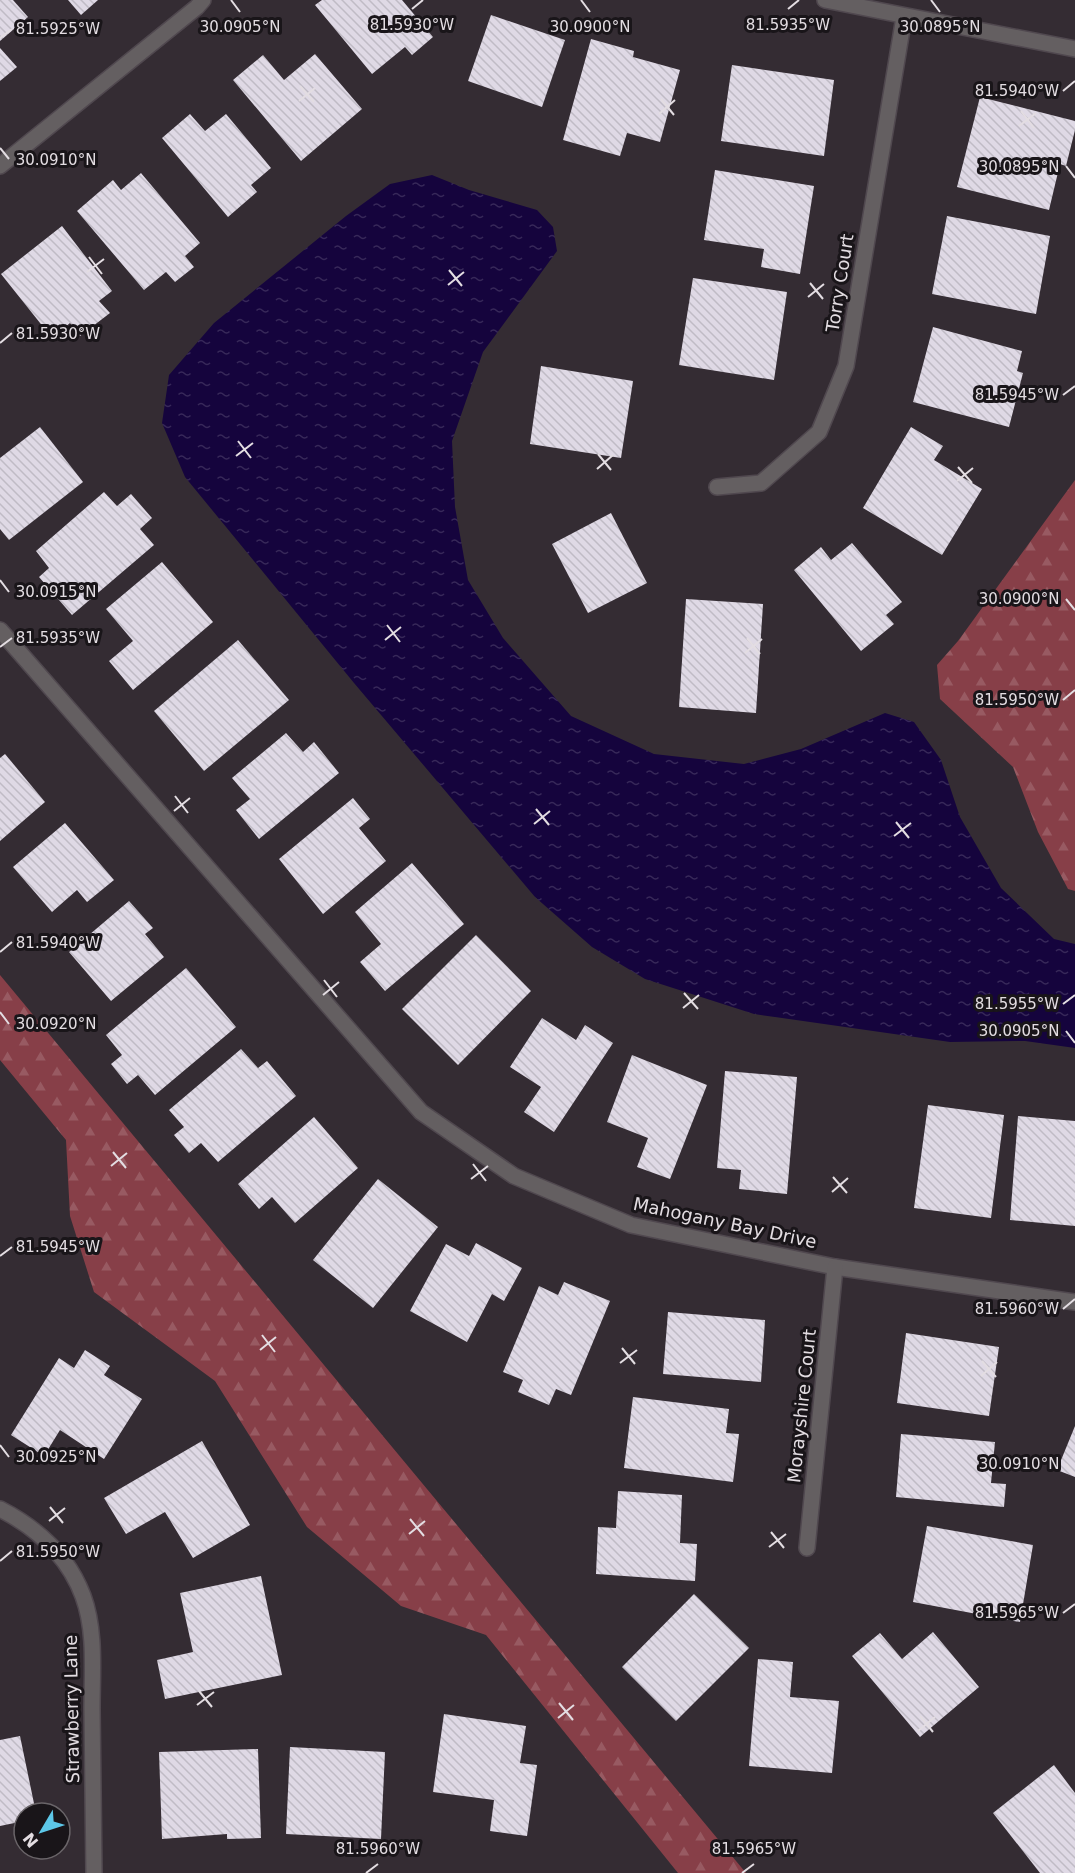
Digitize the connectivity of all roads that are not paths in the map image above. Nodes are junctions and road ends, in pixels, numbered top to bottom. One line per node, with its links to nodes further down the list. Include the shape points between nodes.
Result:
1 (203, 0): 5 (street)
2 (825, 0): 3 (street)
3 (904, 17): 4 (street); 6 (street, Torry Court, via 846,366 819,432 761,483)
4 (1075, 49)
5 (0, 166)
6 (717, 487)
7 (0, 630): 8 (street, Mahogany Bay Drive, via 421,1112 514,1176 631,1225)
8 (835, 1267): 9 (street, Mahogany Bay Drive); 11 (street, Morayshire Court)
9 (1075, 1302)
10 (0, 1509): 12 (street, Strawberry Lane, via 34,1529 50,1544 83,1596 92,1636)
11 (807, 1548)
12 (94, 1873)

